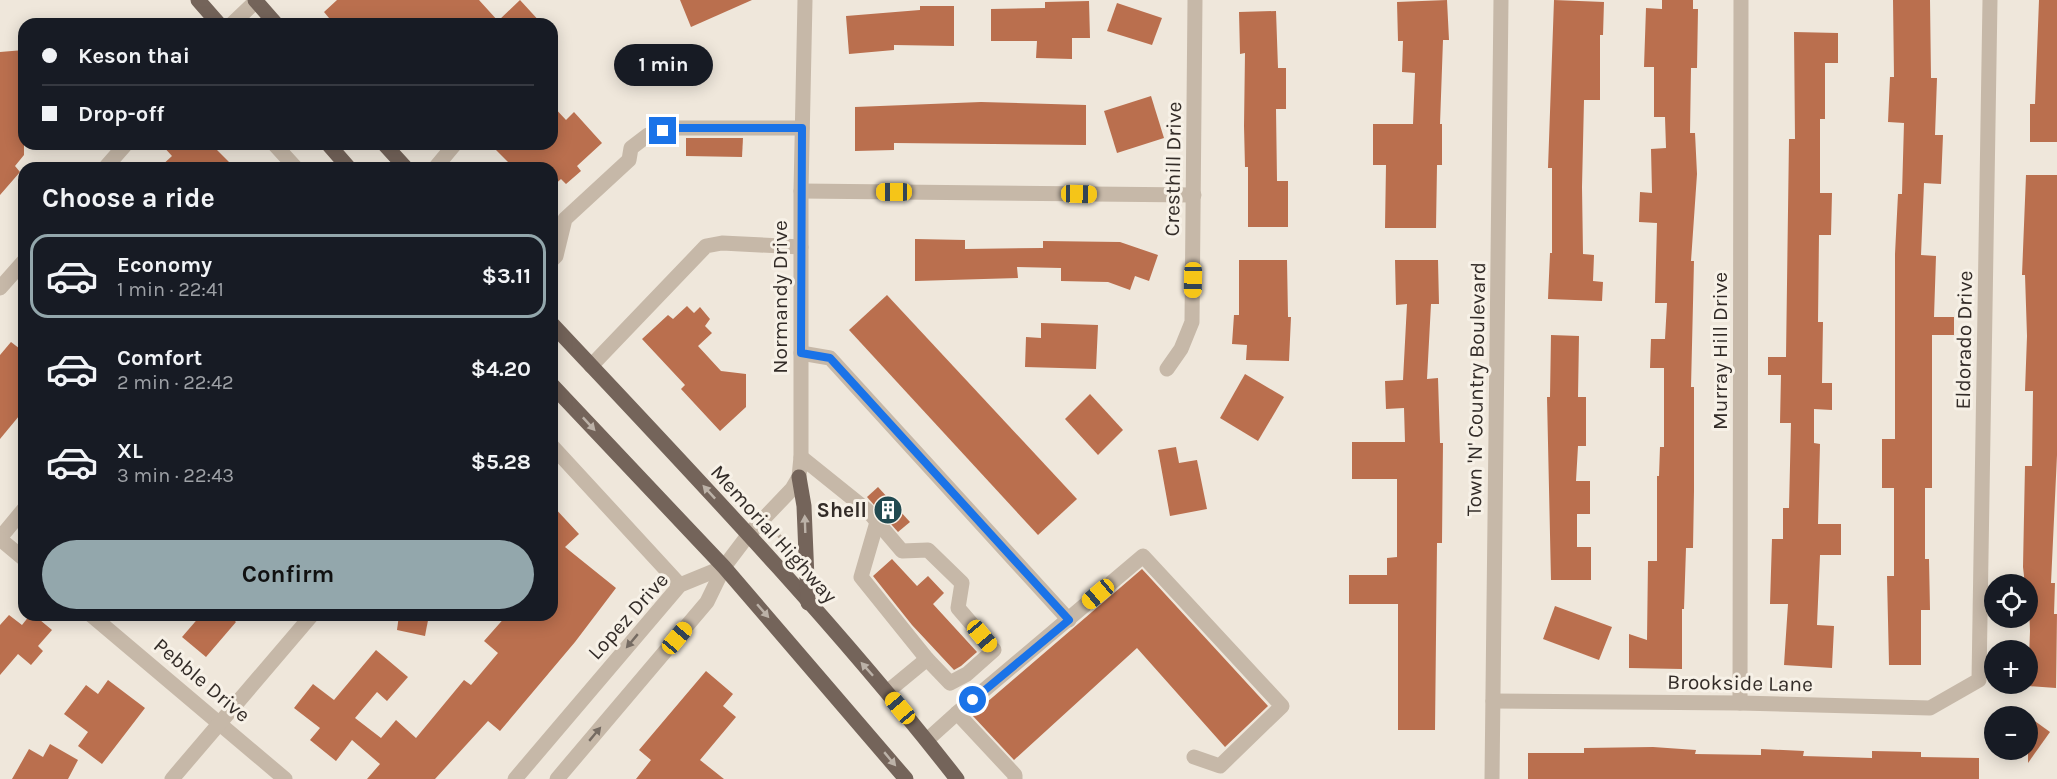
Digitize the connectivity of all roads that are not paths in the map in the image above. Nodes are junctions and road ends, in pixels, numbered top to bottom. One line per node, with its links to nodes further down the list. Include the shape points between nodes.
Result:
1 (198, 0): 8 (main road)
2 (805, 0): 11 (street, Normandy Drive)
3 (1195, 0): 23 (street, Cresthill Drive)
4 (1501, 0): 50 (street, Town 'N' Country Boulevard)
5 (1741, 0): 51 (street, Murray Hill Drive)
6 (1990, 0): 48 (street, Eldorado Drive)
7 (255, 1): 9 (street); 10 (main road)
8 (214, 18)
9 (238, 18)
10 (271, 18)
11 (802, 128): 22 (street, Normandy Drive); 25 (street, via 678,128 648,135 631,148 629,160 566,219)
12 (121, 150): 17 (street)
13 (280, 150): 18 (street)
14 (333, 150): 19 (main road)
15 (390, 150): 20 (main road)
16 (450, 150): 21 (street)
17 (110, 162)
18 (290, 162)
19 (344, 162)
20 (400, 162)
21 (440, 162)
22 (801, 191): 23 (street); 24 (street, Normandy Drive)
23 (1194, 195): 31 (street, Cresthill Drive, via 1192,322)
24 (801, 247): 29 (street, Normandy Drive); 30 (street, via 722,243 706,246)
25 (558, 249)
26 (18, 268): 27 (street)
27 (0, 288)
28 (558, 330): 30 (main road, Memorial Highway)
29 (801, 353): 34 (street, Normandy Drive); 44 (street, via 830,358)
30 (591, 366): 38 (main road, Memorial Highway, one-way to 30)
31 (1167, 369)
32 (558, 391): 41 (main road, one-way to 41)
33 (558, 452): 42 (street)
34 (801, 457): 35 (street, Normandy Drive); 37 (street)
35 (799, 477): 38 (street); 43 (main road, one-way to 35)
36 (18, 516): 39 (street)
37 (877, 522): 47 (street, via 861,577); 47 (street, via 902,551 928,550 962,583 958,608 994,650 950,683)
38 (749, 534): 41 (street); 43 (main road, Memorial Highway)
39 (0, 539): 40 (street)
40 (18, 554)
41 (724, 567): 42 (street, Lopez Drive); 59 (street, one-way to 41, via 707,602); 60 (main road, one-way to 60)
42 (681, 585): 58 (street, Lopez Drive, one-way to 58)
43 (808, 603): 49 (main road, Memorial Highway, one-way to 43)
44 (1069, 620): 52 (street); 55 (street, via 1143,556 1282,706 1220,766)
45 (98, 621): 53 (street, Pebble Drive)
46 (307, 621): 53 (street)
47 (927, 659): 49 (street)
48 (1979, 681): 51 (street, Brookside Lane, via 1930,708)
49 (887, 692): 54 (main road, Memorial Highway)
50 (1493, 701): 51 (street, Brookside Lane); 63 (street, Town 'N' Country Boulevard)
51 (1740, 703)
52 (957, 713): 54 (street); 62 (street)
53 (219, 721): 56 (street); 57 (street, Pebble Drive)
54 (927, 740): 61 (main road, Memorial Highway)
55 (1194, 757)
56 (172, 779)
57 (285, 779)
58 (515, 779)
59 (557, 779)
60 (906, 779)
61 (957, 779)
62 (1016, 779)
63 (1492, 779)

